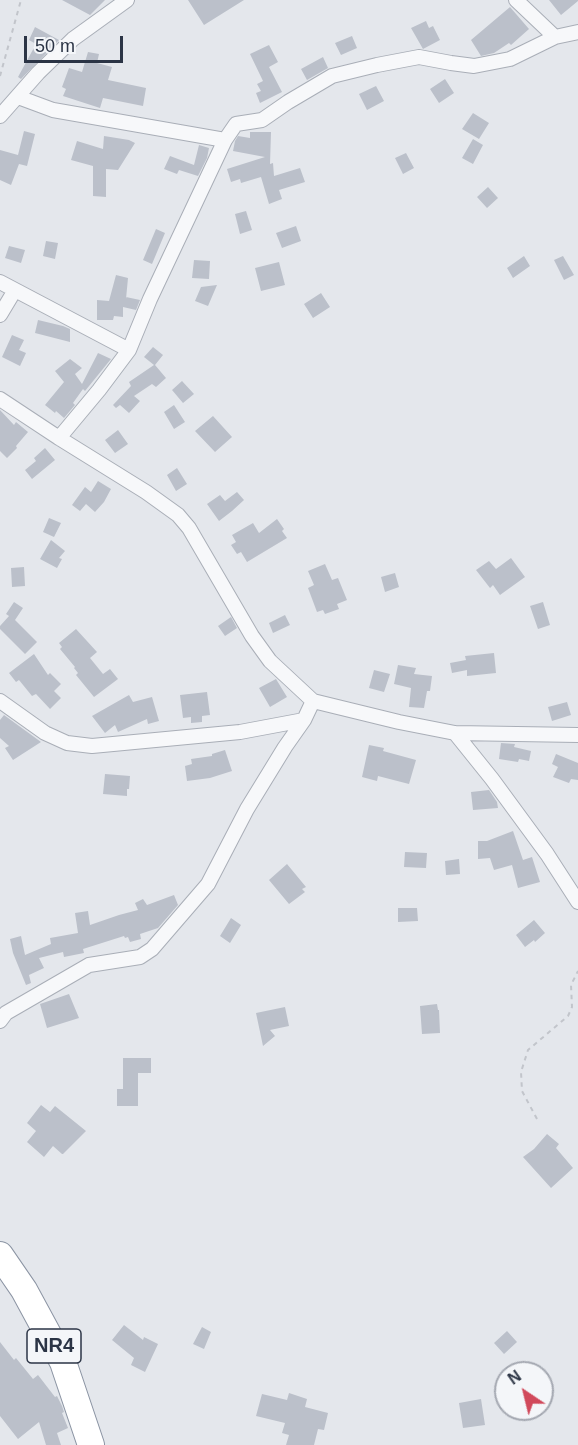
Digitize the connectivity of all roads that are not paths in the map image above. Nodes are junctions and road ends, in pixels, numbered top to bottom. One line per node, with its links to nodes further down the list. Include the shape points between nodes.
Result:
1 (127, 0): 5 (street, via 73,39)
2 (516, 0): 4 (street)
3 (578, 32): 4 (street)
4 (555, 37): 7 (street, via 510,59 474,66 419,57 332,76 262,120 236,124)
5 (18, 97): 6 (street); 7 (street, via 53,110)
6 (0, 116)
7 (225, 140): 11 (street)
8 (0, 282): 9 (street)
9 (15, 290): 10 (street); 11 (street)
10 (0, 315)
11 (129, 350): 13 (street)
12 (0, 399): 13 (street)
13 (58, 438): 15 (street, via 178,515 258,645)
14 (0, 701): 16 (street, via 45,733 66,743 92,746 240,732)
15 (313, 701): 16 (street); 17 (street)
16 (304, 720): 20 (street, via 248,809 208,884 152,949 140,957 89,965 6,1013)
17 (455, 733): 18 (street); 19 (street)
18 (578, 735)
19 (578, 902)
20 (0, 1021)
21 (0, 1256): 22 (highway, NR4, via 24,1290 63,1362)
22 (91, 1445)

